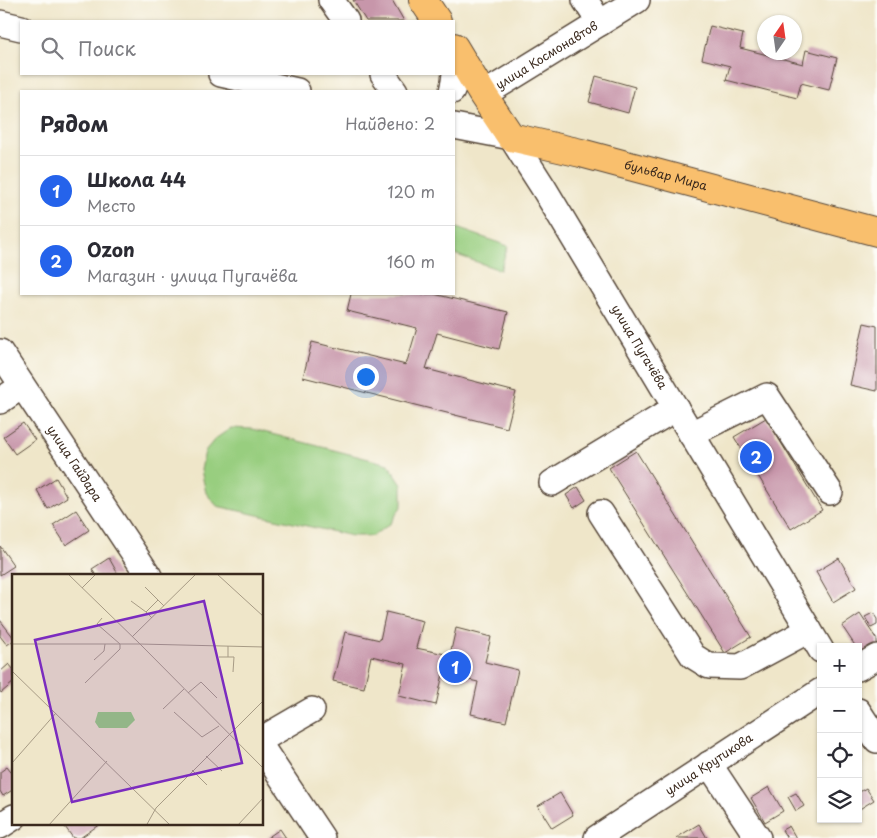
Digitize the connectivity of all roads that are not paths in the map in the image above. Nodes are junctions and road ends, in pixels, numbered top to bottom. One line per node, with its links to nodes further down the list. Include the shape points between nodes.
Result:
1 (331, 0): 5 (street)
2 (423, 0): 6 (main road)
3 (585, 0): 8 (street)
4 (637, 0): 8 (street, улица Космонавтов)
5 (345, 20)
6 (436, 20)
7 (0, 23): 9 (street)
8 (600, 23): 18 (street, улица Космонавтов)
9 (20, 28)
10 (455, 48): 11 (street); 18 (main road, улица Пугачёва)
11 (455, 74)
12 (225, 75): 15 (street)
13 (384, 75): 16 (street)
14 (455, 75): 17 (street)
15 (293, 90)
16 (394, 90)
17 (452, 90)
18 (483, 95): 20 (main road, улица Пугачёва)
19 (455, 126): 20 (street, бульвар Мира)
20 (511, 137): 21 (main road, бульвар Мира); 25 (street, улица Пугачёва)
21 (877, 232)
22 (0, 352): 23 (street, улица Гайдара)
23 (22, 386): 24 (street); 30 (street, улица Гайдара)
24 (0, 401)
25 (676, 408): 26 (street, улица Пугачёва); 27 (street)
26 (691, 434): 28 (street, via 767,396); 31 (street, улица Пугачёва)
27 (552, 483)
28 (830, 492)
29 (600, 513): 31 (street, via 693,656 709,666 740,667)
30 (148, 574)
31 (815, 640)
32 (877, 657): 33 (street)
33 (862, 666)
34 (817, 694): 40 (street, улица Крутикова)
35 (312, 710): 37 (street)
36 (862, 717): 38 (street)
37 (264, 738)
38 (877, 740)
39 (264, 751): 44 (street)
40 (710, 764): 43 (street, улица Крутикова); 46 (street)
41 (12, 818): 42 (street)
42 (0, 826)
43 (630, 829): 45 (street, улица Крутикова)
44 (322, 838)
45 (597, 838)
46 (758, 838)

